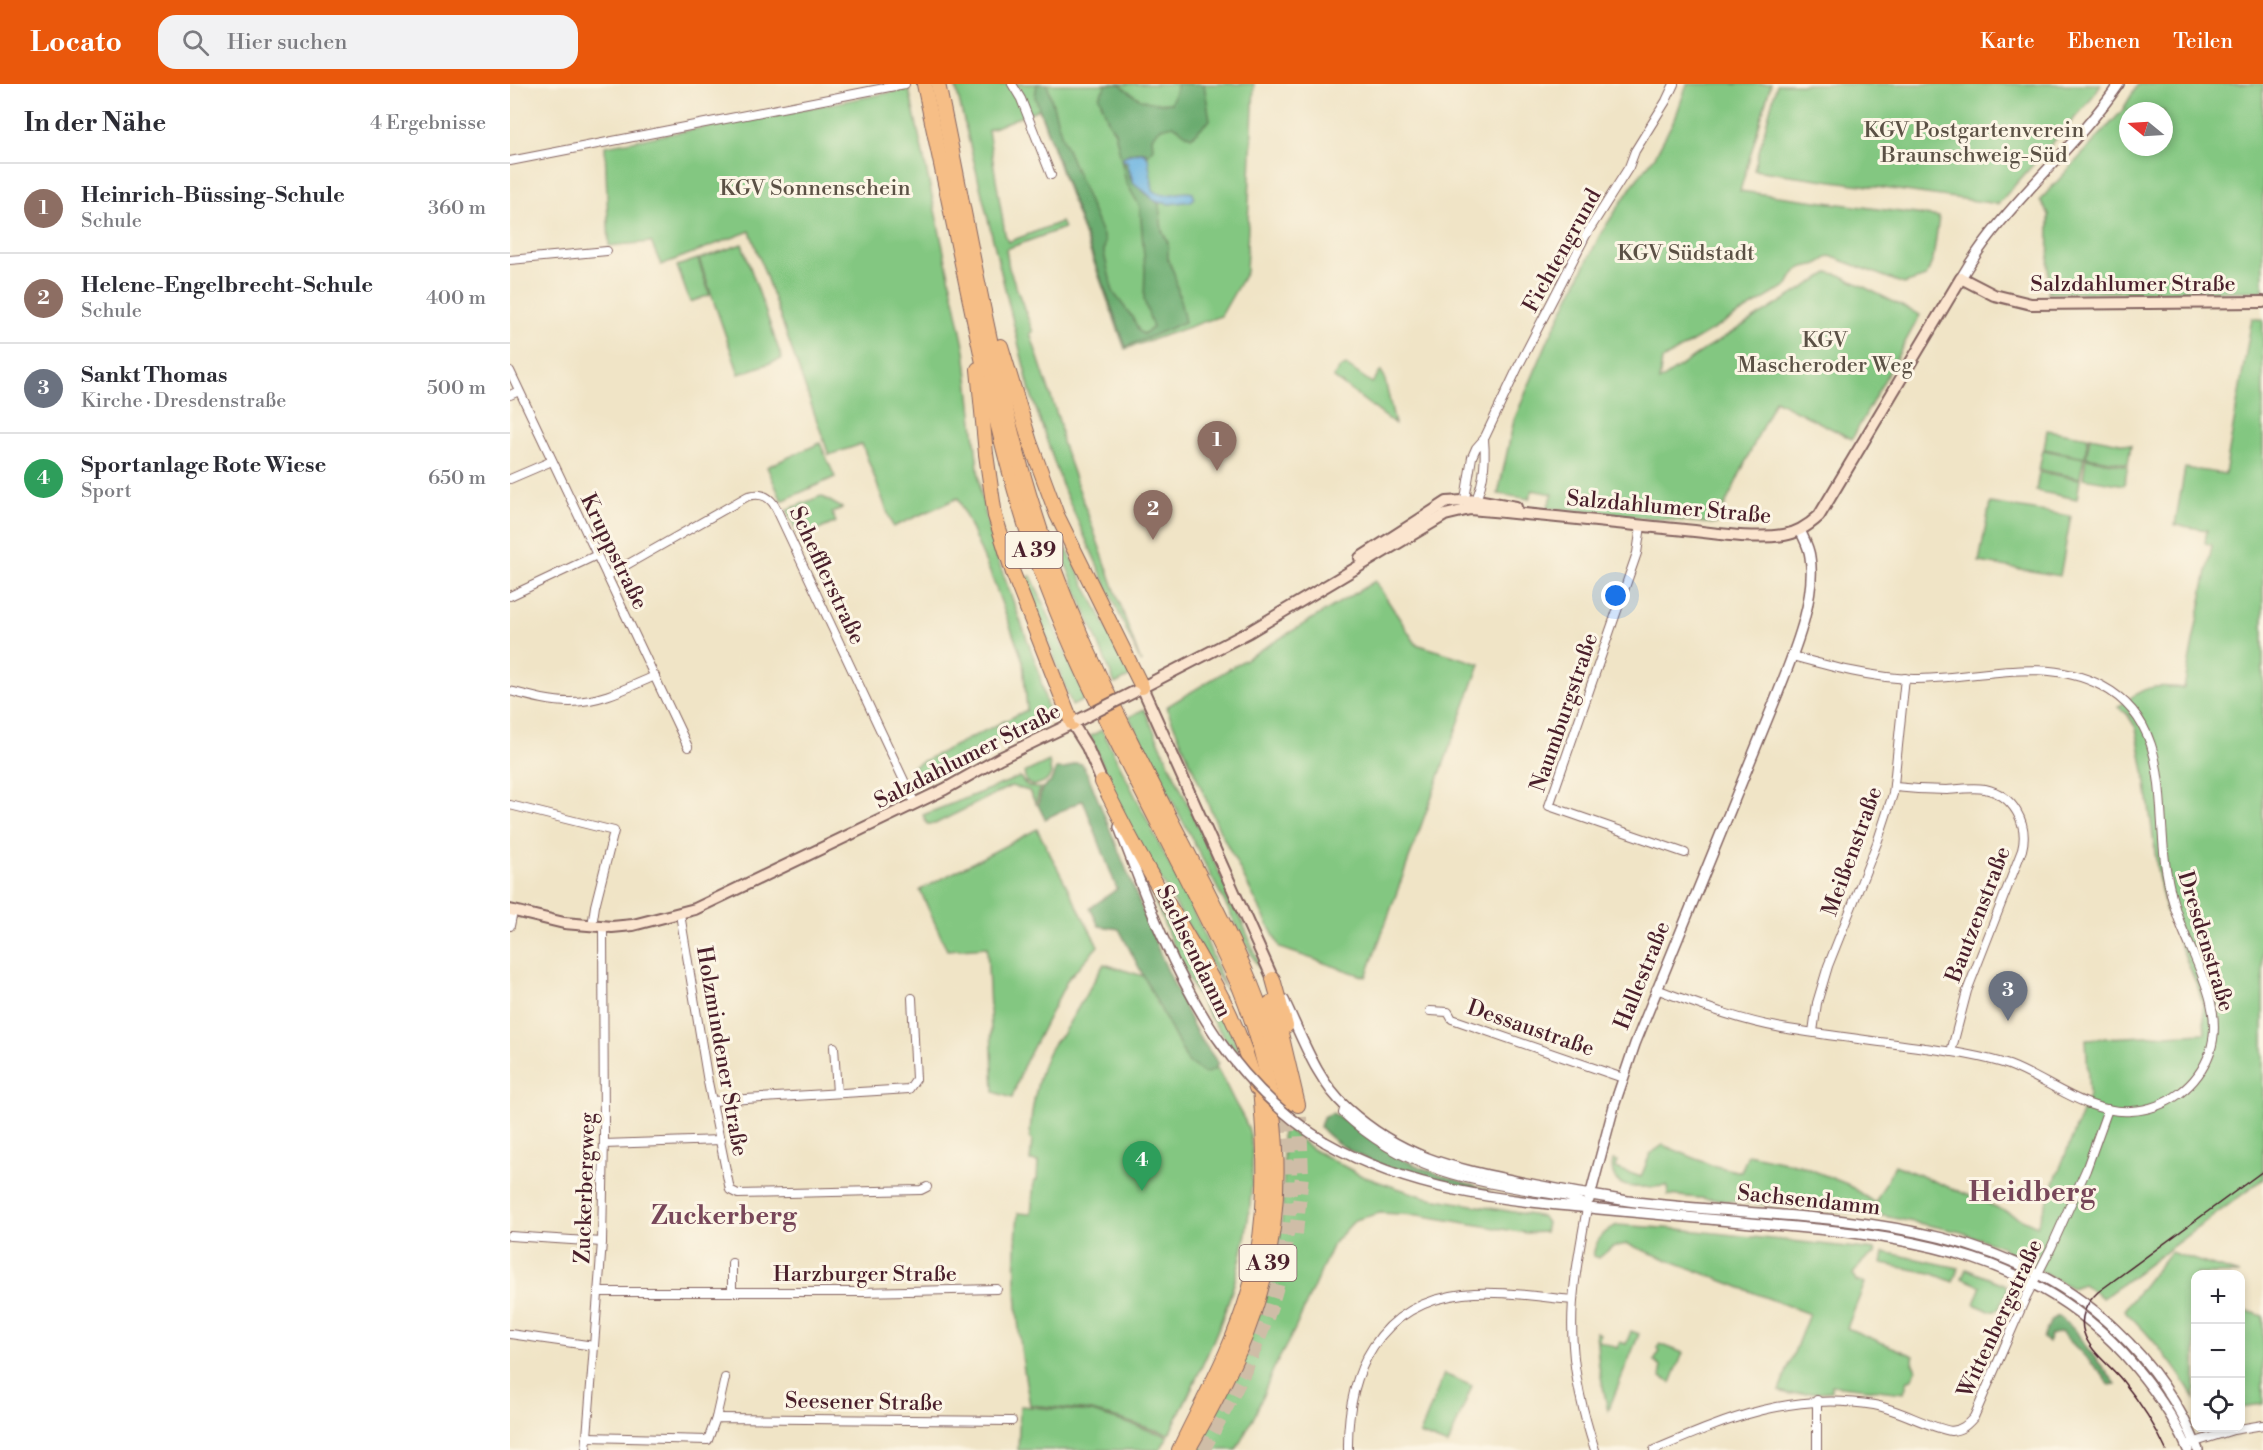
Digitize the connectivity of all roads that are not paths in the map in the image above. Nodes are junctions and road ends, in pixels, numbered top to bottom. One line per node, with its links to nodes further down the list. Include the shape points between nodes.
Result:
1 (905, 84): 7 (street)
2 (924, 84): 14 (highway, A 39)
3 (938, 84): 12 (highway, A 39)
4 (1012, 84): 8 (street)
5 (1674, 84): 18 (street, Fichtengrund, via 1586,235)
6 (2118, 84): 11 (street, via 2102,109 2007,212)
7 (510, 161)
8 (1051, 175)
9 (607, 251): 10 (street)
10 (510, 260)
11 (1961, 278): 13 (main road, Salzdahlumer Straße, via 1994,295 2031,304); 23 (main road, Salzdahlumer Straße, via 1819,516)
12 (982, 297): 30 (highway, via 1050,496); 44 (highway, A 39, via 1014,439 1057,577 1101,679 1221,919 1240,941 1269,1001 1281,1033 1295,1109 1291,1047)
13 (2263, 302)
14 (975, 325): 32 (highway, via 995,516 1017,583); 43 (highway, A 39, via 1006,460 1050,596 1092,691)
15 (510, 371): 16 (street, Kruppstraße)
16 (519, 391): 17 (street); 19 (street, Kruppstraße)
17 (510, 396)
18 (1485, 437)
19 (552, 461): 20 (street); 24 (street, Kruppstraße)
20 (510, 479)
21 (1471, 503): 21 (street, via 1484,459 1484,439 1472,457); 22 (main road, Salzdahlumer Straße); 30 (main road, Salzdahlumer Straße, via 1248,633)
22 (1641, 525): 23 (main road, Salzdahlumer Straße, via 1732,535 1786,535); 38 (street, Naumburgstraße, via 1637,553 1549,806)
23 (1800, 530): 27 (street, Hallestraße, via 1809,551 1811,575 1809,598)
24 (597, 555): 25 (street, Kruppstraße); 26 (street)
25 (607, 576): 28 (street, Kruppstraße); 36 (street, Schefflerstraße, via 748,496 767,497 781,517)
26 (510, 596)
27 (1792, 656): 29 (street, Dresdenstraße, via 1852,672); 45 (street, Hallestraße)
28 (655, 676): 31 (street, via 587,701 547,700); 33 (street, Kruppstraße)
29 (1905, 678): 35 (street, Meißenstraße); 55 (street, Dresdenstraße, via 2061,672 2096,683 2120,698 2148,737 2159,779 2171,896 2211,1001 2214,1035 2204,1064 2178,1096 2142,1110)
30 (1138, 689): 32 (main road, Salzdahlumer Straße, bridge); 44 (main road, Sachsendamm)
31 (510, 691)
32 (1076, 721): 34 (main road, Sachsendamm); 36 (main road, Salzdahlumer Straße)
33 (688, 747)
34 (1102, 782): 56 (highway, via 1149,872 1226,1003 1251,1066); 61 (street, Sachsendamm, bridge, via 1139,882 1186,988 1238,1066 1266,1097 1325,1142 1370,1165 1430,1185 1487,1197)
35 (1895, 787): 48 (street, Meißenstraße, via 1828,966); 50 (street, Bautzenstraße, via 1993,792 2009,802 2025,834 1967,991)
36 (915, 804): 40 (main road, Salzdahlumer Straße)
37 (510, 805): 42 (street, via 614,831 595,906)
38 (1685, 853)
39 (512, 910): 41 (street); 42 (main road, Salzdahlumer Straße, via 564,923)
40 (680, 914): 42 (main road, Salzdahlumer Straße, via 633,925); 53 (street, Holzmindener Straße)
41 (510, 926)
42 (598, 926): 58 (street, Zuckerbergweg)
43 (1214, 933): 56 (highway, via 1253,1052); 83 (highway, A 39, via 1246,1004 1264,1060 1275,1121 1277,1182 1272,1241 1256,1304 1225,1383)
44 (1273, 979): 54 (street, Sachsendamm, via 1315,1065)
45 (1656, 989): 48 (street, Dresdenstraße, via 1736,1017); 51 (street, Hallestraße)
46 (912, 998): 52 (street, via 916,1079 912,1087)
47 (1430, 1011): 51 (street, Dessaustraße, via 1448,1012 1452,1018)
48 (1813, 1032): 50 (street, Dresdenstraße)
49 (834, 1047): 52 (street)
50 (1951, 1052): 55 (street, Dresdenstraße, via 2009,1066)
51 (1623, 1078): 60 (street, Hallestraße)
52 (837, 1093): 53 (street)
53 (712, 1101): 57 (street, Holzmindener Straße)
54 (1345, 1106): 60 (street, Sachsendamm, via 1388,1140 1430,1160); 61 (street, Sachsendamm, via 1343,1113 1353,1123 1411,1161 1463,1178 1568,1197)
55 (2108, 1109): 65 (street, Wittenbergstraße, via 2086,1170)
56 (1262, 1116): 73 (highway, via 1266,1176 1255,1266 1237,1325)
57 (721, 1140): 58 (street); 59 (street, Holzmindener Straße, via 728,1187 738,1194 921,1190)
58 (604, 1144): 63 (street, Zuckerbergweg)
59 (927, 1186)
60 (1591, 1195): 61 (street, Hallestraße); 65 (street, Sachsendamm, via 1900,1228 1987,1251)
61 (1587, 1208): 65 (street, Sachsendamm, via 1881,1236 1928,1245); 69 (street, Hallestraße)
62 (511, 1237): 63 (street)
63 (602, 1242): 68 (street, Zuckerbergweg)
64 (732, 1263): 67 (street)
65 (2035, 1279): 74 (street, Wittenbergstraße, via 1974,1418 1960,1430 1952,1431 1876,1406); 79 (street, Sachsendamm, via 2109,1338 2152,1388)
66 (997, 1289): 67 (street, Harzburger Straße)
67 (732, 1291): 68 (street, Harzburger Straße)
68 (598, 1292): 71 (street, Zuckerbergweg)
69 (1573, 1300): 84 (street, via 1464,1294 1438,1299 1399,1316 1379,1338 1364,1364 1352,1403); 85 (street, Hallestraße, via 1576,1376)
70 (510, 1335): 71 (street)
71 (594, 1346): 78 (street, Zuckerbergweg)
72 (725, 1378): 75 (street)
73 (1205, 1397): 81 (highway); 82 (highway)
74 (1817, 1400): 86 (street, via 1750,1413); 87 (street)
75 (716, 1418): 76 (street, Seesener Straße); 78 (street, via 708,1440)
76 (1012, 1421)
77 (2263, 1425): 79 (street, via 2233,1430)
78 (587, 1437): 80 (street, Zuckerbergweg)
79 (2192, 1447)
80 (586, 1450)
81 (1173, 1450)
82 (1179, 1450)
83 (1188, 1450)
84 (1348, 1450)
85 (1595, 1450)
86 (1654, 1450)
87 (1817, 1450)

